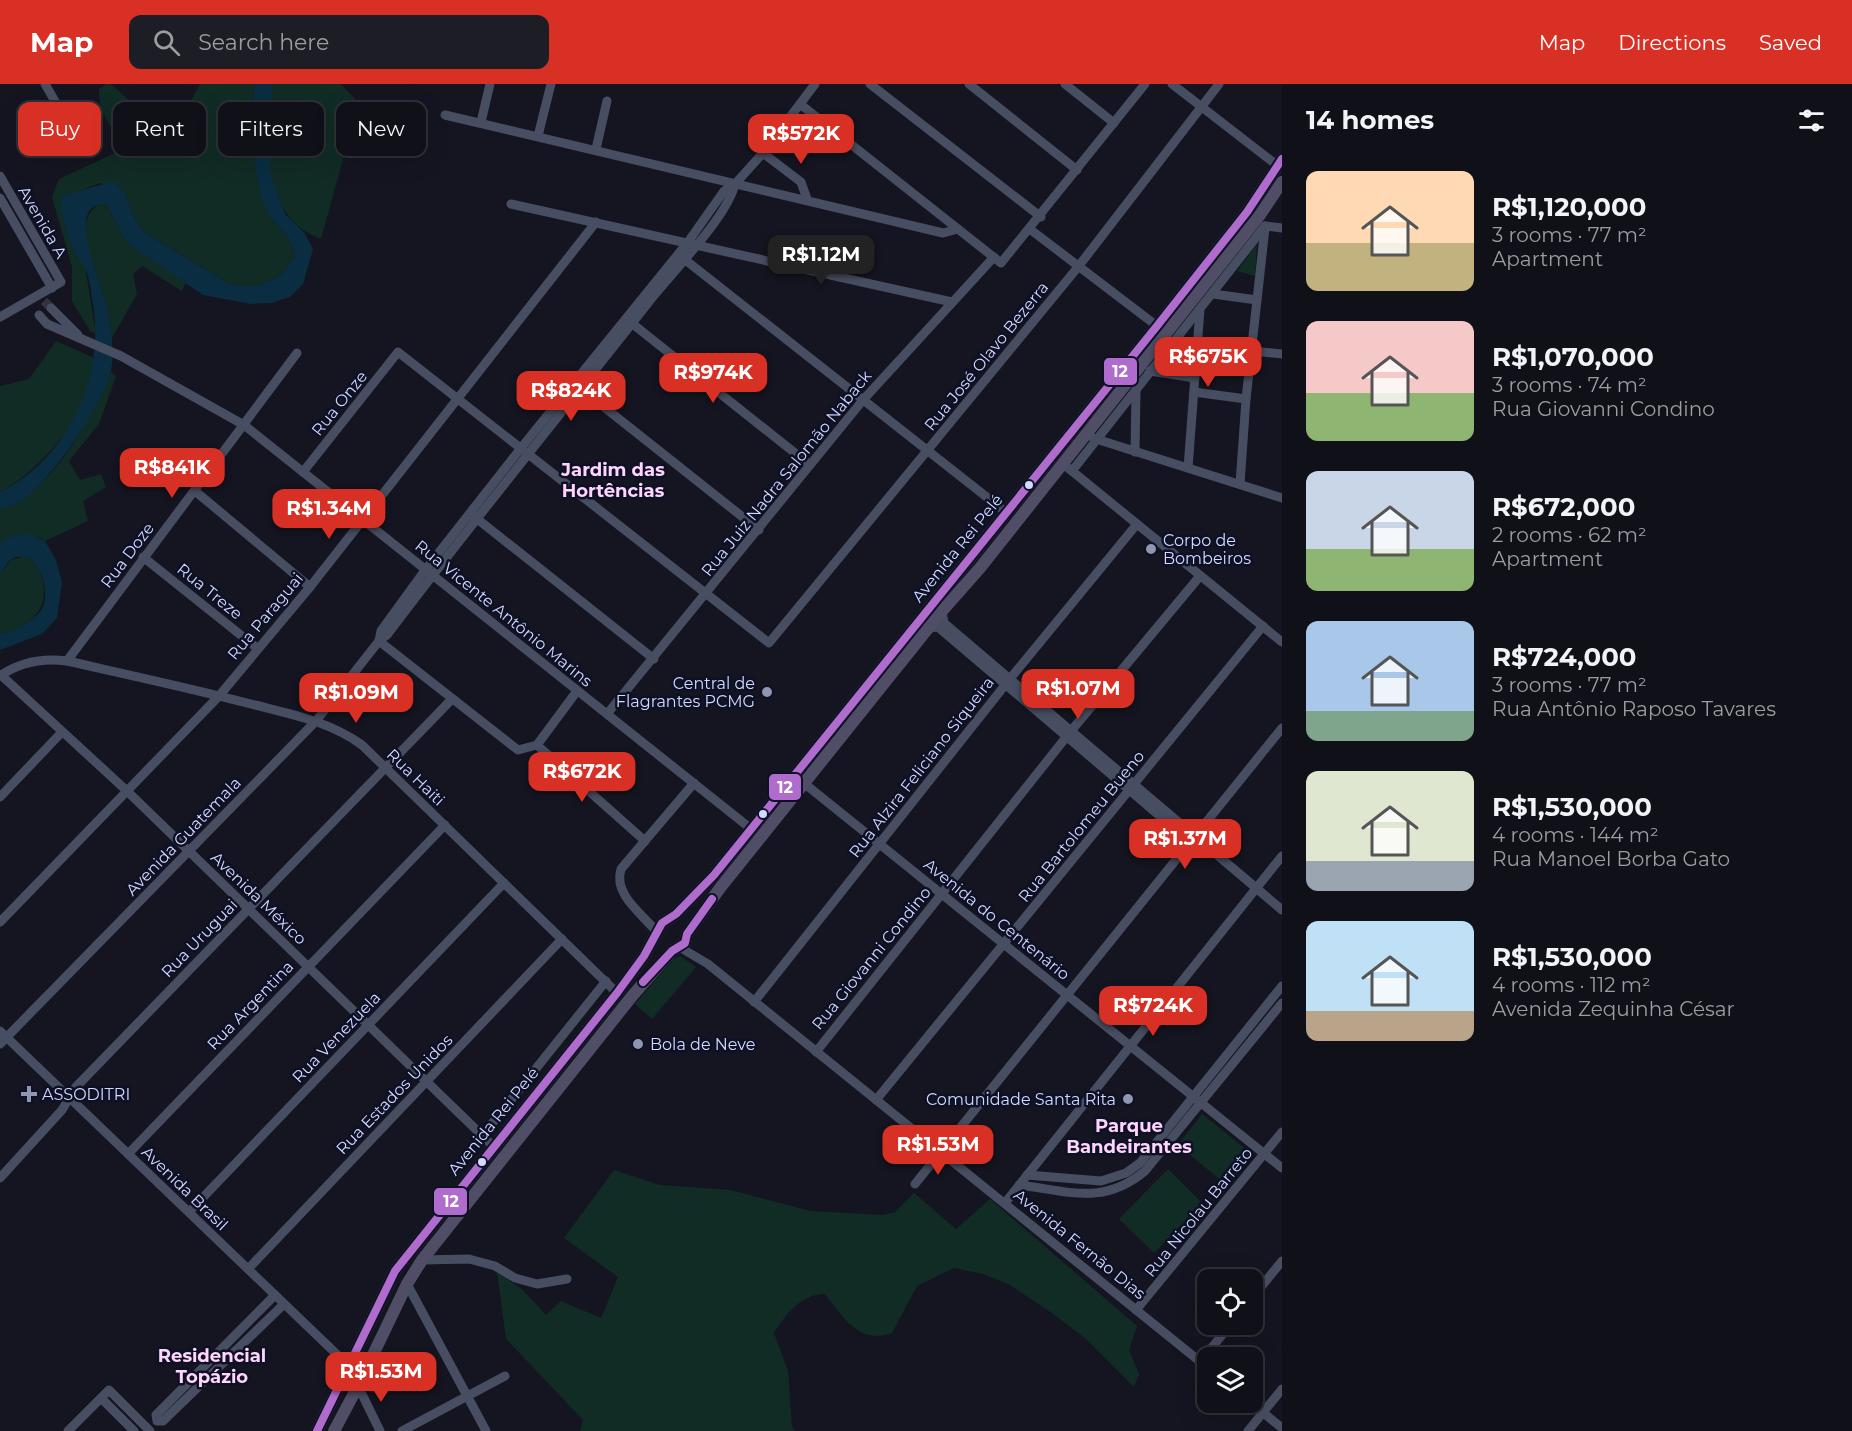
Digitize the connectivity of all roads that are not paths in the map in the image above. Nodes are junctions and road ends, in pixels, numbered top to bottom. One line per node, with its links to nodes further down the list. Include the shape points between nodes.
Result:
1 (45, 84): 12 (street)
2 (490, 84): 16 (street)
3 (551, 84): 18 (street)
4 (815, 84): 13 (street)
5 (870, 84): 29 (street)
6 (969, 84): 22 (street)
7 (1065, 84): 17 (street)
8 (1144, 84): 17 (street, Rua Juiz Nadra Salomão Naback)
9 (1172, 84): 14 (street)
10 (1219, 84): 14 (street, Rua José Olavo Bezerra)
11 (608, 101): 19 (street)
12 (55, 102)
13 (800, 104): 20 (street); 33 (street)
14 (1203, 108): 21 (street); 38 (street, Rua José Olavo Bezerra)
15 (445, 115): 16 (street)
16 (481, 122): 18 (street)
17 (1114, 123): 22 (street, Rua Juiz Nadra Salomão Naback)
18 (538, 136): 19 (street)
19 (596, 149): 25 (street)
20 (763, 153): 25 (street); 27 (street, via 801,182)
21 (1280, 162): 47 (main road, Avenida Rei Pelé, via 1247,212)
22 (1077, 170): 29 (street, Rua Juiz Nadra Salomão Naback)
23 (2, 182): 39 (street, Avenida A)
24 (1282, 182): 30 (main road, Avenida Rei Pelé)
25 (735, 184): 27 (street); 35 (street, via 724,191)
26 (0, 198): 39 (street, Avenida A)
27 (807, 199): 33 (street, via 943,233)
28 (511, 204): 31 (street)
29 (1041, 217): 34 (street, Rua Juiz Nadra Salomão Naback)
30 (1263, 220): 32 (street); 40 (street, Avenida Rei Pelé); 41 (street); 61 (main road, Avenida Rei Pelé)
31 (596, 222): 35 (street); 57 (street, Rua Paraguai)
32 (1282, 228)
33 (958, 230): 37 (street)
34 (1031, 230): 37 (street, Rua Juiz Nadra Salomão Naback); 38 (street)
35 (692, 243): 36 (street); 42 (street)
36 (681, 257): 46 (street); 59 (street)
37 (998, 260): 42 (street, Rua Juiz Nadra Salomão Naback)
38 (1078, 267): 47 (street); 63 (street, Rua José Olavo Bezerra)
39 (56, 285): 43 (street)
40 (1213, 294): 41 (street); 44 (street, Avenida Rei Pelé)
41 (1257, 300): 49 (street)
42 (952, 302): 59 (street, Rua Juiz Nadra Salomão Naback)
43 (40, 304): 45 (street); 48 (street, Rua Vicente Antônio Marins); 48 (street, Rua Vicente Antônio Marins, via 47,324)
44 (1200, 309): 52 (street, Avenida Rei Pelé); 53 (street)
45 (0, 317)
46 (629, 321): 54 (street); 64 (street); 67 (street)
47 (1157, 326): 66 (main road, Avenida Rei Pelé)
48 (82, 338): 60 (street, Rua Vicente Antônio Marins)
49 (1251, 351): 51 (street); 58 (street)
50 (297, 353): 60 (street, Rua Doze)
51 (1282, 354)
52 (1150, 371): 53 (street); 55 (street, Avenida Rei Pelé)
53 (1195, 378): 56 (street)
54 (580, 388): 64 (street); 78 (street)
55 (1136, 390): 62 (street, Avenida Rei Pelé); 65 (street)
56 (1194, 392): 58 (street); 68 (street)
57 (457, 398): 64 (street); 70 (street, Rua Onze, via 398,352); 76 (street, Rua Paraguai)
58 (1246, 399): 71 (street)
59 (863, 400): 63 (street); 67 (street, Rua Juiz Nadra Salomão Naback)
60 (244, 425): 70 (street, Rua Vicente Antônio Marins); 72 (street, Rua Doze)
61 (1083, 435): 62 (street); 66 (main road, Avenida Rei Pelé)
62 (1098, 440): 65 (street); 69 (street, Avenida Rei Pelé)
63 (928, 450): 74 (street); 83 (street, Rua José Olavo Bezerra, via 769,643)
64 (524, 451): 75 (street, Avenida Guatemala); 83 (street)
65 (1135, 452): 68 (street)
66 (1057, 459): 69 (street); 74 (main road, Avenida Rei Pelé); 84 (main road, Avenida Rei Pelé, via 980,568)
67 (810, 465): 78 (street, Rua Juiz Nadra Salomão Naback)
68 (1188, 468): 71 (street)
69 (1072, 471): 77 (street)
70 (303, 472): 76 (street, Rua Vicente Antônio Marins)
71 (1240, 484): 73 (street)
72 (195, 491): 79 (street, Rua Doze); 82 (street)
73 (1282, 498)
74 (1007, 513): 110 (main road, Avenida Rei Pelé)
75 (473, 516): 80 (street, Avenida Guatemala); 90 (street)
76 (363, 520): 80 (street, Rua Vicente Antônio Marins); 82 (street, Rua Paraguai)
77 (1137, 524): 81 (street); 93 (street, Rua Alzira Feliciano Siqueira)
78 (759, 530): 83 (street, Rua Juiz Nadra Salomão Naback)
79 (143, 557): 89 (street, Rua Treze); 91 (street, Rua Doze)
80 (429, 571): 87 (street, Avenida Guatemala, via 387,635); 94 (street, Rua Vicente Antônio Marins)
81 (1200, 576): 85 (street); 101 (street, Rua Giovanni Condino)
82 (310, 587): 89 (street, Rua Paraguai)
83 (706, 594): 90 (street, Rua Juiz Nadra Salomão Naback)
84 (942, 611): 86 (main road, Avenida Rei Pelé); 93 (street, via 944,623)
85 (1263, 627): 88 (street); 106 (street, Rua Bartolomeu Bueno)
86 (928, 628): 93 (street, via 938,627); 105 (main road, Avenida Rei Pelé)
87 (379, 641): 96 (street); 98 (street, Avenida Guatemala)
88 (1282, 642)
89 (257, 648): 95 (street, Rua Paraguai)
90 (654, 659): 97 (street, Rua Juiz Nadra Salomão Naback)
91 (67, 661): 92 (street, Rua Haiti, via 29,662); 95 (street, Rua Haiti)
92 (1, 675): 100 (street, Avenida México)
93 (1007, 682): 101 (street); 113 (street, Rua Alzira Feliciano Siqueira)
94 (577, 691): 97 (street, Rua Vicente Antônio Marins); 102 (street)
95 (219, 696): 98 (street, Rua Haiti); 107 (street, Rua Paraguai)
96 (452, 699): 102 (street, via 518,750); 103 (street, Rua Uruguai)
97 (608, 714): 104 (street, Rua Vicente Antônio Marins)
98 (316, 721): 103 (street, Rua Haiti, via 343,731); 114 (street, Avenida Guatemala)
99 (1282, 728): 111 (street)
100 (63, 732): 107 (street, Avenida México); 108 (street)
101 (1069, 734): 106 (street); 118 (street, Rua Giovanni Condino)
102 (537, 745): 112 (street)
103 (385, 767): 109 (street, Rua Haiti); 119 (street, Rua Uruguai)
104 (694, 783): 110 (street, Rua Vicente Antônio Marins); 112 (street)
105 (805, 784): 113 (street, Avenida do Centenário); 124 (main road, Avenida Rei Pelé, via 720,888)
106 (1132, 787): 111 (street, via 1185,825); 125 (street, Rua Bartolomeu Bueno)
107 (127, 791): 114 (street, Avenida México); 121 (street, Rua Paraguai)
108 (0, 797)
109 (445, 825): 116 (street, Rua Haiti); 126 (street, Rua Argentina)
110 (750, 828): 122 (main road, Avenida Rei Pelé, via 714,874)
111 (1194, 837): 117 (street); 130 (street)
112 (645, 841): 122 (street, via 621,869 618,880 621,892)
113 (880, 844): 118 (street, Avenida do Centenário); 131 (street, Rua Alzira Feliciano Siqueira)
114 (188, 851): 119 (street, Avenida México); 134 (street, Avenida Guatemala)
115 (1282, 856): 117 (street)
116 (504, 883): 123 (street, Rua Haiti); 133 (street, Rua Venezuela)
117 (1255, 888): 120 (street); 135 (street)
118 (942, 894): 125 (street, Avenida do Centenário); 136 (street, Rua Giovanni Condino)
119 (248, 909): 126 (street, Avenida México); 138 (street, Rua Uruguai)
120 (1282, 910)
121 (0, 922)
122 (661, 927): 124 (main road, via 679,922); 124 (main road, via 662,947); 129 (main road, Avenida Rei Pelé)
123 (562, 939): 127 (street, Rua Haiti); 137 (street, Rua Estados Unidos)
124 (682, 942): 131 (street, Avenida Fernão Dias); 154 (main road, Avenida Rei Pelé, via 633,995)
125 (1003, 944): 130 (street, Avenida do Centenário); 139 (street, Rua Bartolomeu Bueno)
126 (308, 967): 133 (street, Avenida México); 145 (street, Rua Argentina)
127 (606, 981): 129 (street, Rua Haiti); 142 (street)
128 (1282, 986): 140 (street)
129 (617, 993): 143 (main road, Avenida Rei Pelé)
130 (1067, 995): 135 (street, Avenida do Centenário); 144 (street)
131 (754, 1002): 136 (street, Avenida Fernão Dias)
132 (1282, 1003): 140 (street)
133 (368, 1025): 137 (street, Avenida México); 153 (street, Rua Venezuela)
134 (2, 1038): 138 (street, Avenida Brasil)
135 (1129, 1045): 140 (street, Avenida do Centenário); 148 (street)
136 (816, 1052): 139 (street, Avenida Fernão Dias)
137 (426, 1082): 142 (street, Avenida México); 156 (street, Rua Estados Unidos)
138 (69, 1098): 145 (street, Avenida Brasil); 149 (street, Rua Uruguai)
139 (876, 1100): 144 (street, Avenida Fernão Dias)
140 (1197, 1100): 146 (street, Avenida do Centenário); 148 (street, via 1140,1163 1126,1173 1101,1181); 151 (street, via 1145,1171 1116,1190 1097,1195)
141 (1282, 1132): 146 (street, Rua Nicolau Barreto)
142 (482, 1136): 143 (street, Avenida México)
143 (493, 1146): 165 (main road, Avenida Rei Pelé, via 395,1271)
144 (941, 1151): 150 (street); 152 (street, Avenida Fernão Dias)
145 (128, 1154): 153 (street, Avenida Brasil)
146 (1264, 1154): 147 (street, Avenida do Centenário); 162 (street, Rua Nicolau Barreto)
147 (1282, 1168)
148 (1028, 1175): 151 (street)
149 (0, 1178)
150 (915, 1184)
151 (1019, 1185): 152 (street)
152 (1005, 1203): 162 (street, Avenida Fernão Dias)
153 (189, 1212): 156 (street, Avenida Brasil)
154 (422, 1260): 157 (street, via 470,1259 537,1284); 158 (main road, Avenida Rei Pelé)
155 (1282, 1261): 159 (street)
156 (248, 1269): 160 (street, Avenida Brasil)
157 (567, 1279)
158 (407, 1284): 168 (main road, Avenida Rei Pelé); 170 (street)
159 (1263, 1284)
160 (275, 1295): 161 (street, Avenida Brasil); 164 (street)
161 (284, 1304): 165 (street, Avenida Brasil); 166 (street)
162 (1136, 1310): 163 (street, Avenida Fernão Dias)
163 (1197, 1359)
164 (208, 1361): 166 (street); 166 (street, via 156,1415 157,1421 163,1421)
165 (350, 1367): 177 (main road, Avenida Rei Pelé)
166 (217, 1369)
167 (505, 1376): 170 (street)
168 (358, 1386): 178 (main road, Avenida Rei Pelé); 179 (street)
169 (1282, 1389): 172 (street)
170 (467, 1396): 180 (street); 181 (street)
171 (101, 1398): 174 (street); 175 (street); 176 (street, via 109,1390)
172 (1263, 1413): 173 (street); 182 (street)
173 (1282, 1428)
174 (68, 1431)
175 (134, 1431)
176 (150, 1431)
177 (317, 1431)
178 (334, 1431)
179 (380, 1431)
180 (402, 1431)
181 (486, 1431)
182 (1248, 1431)

